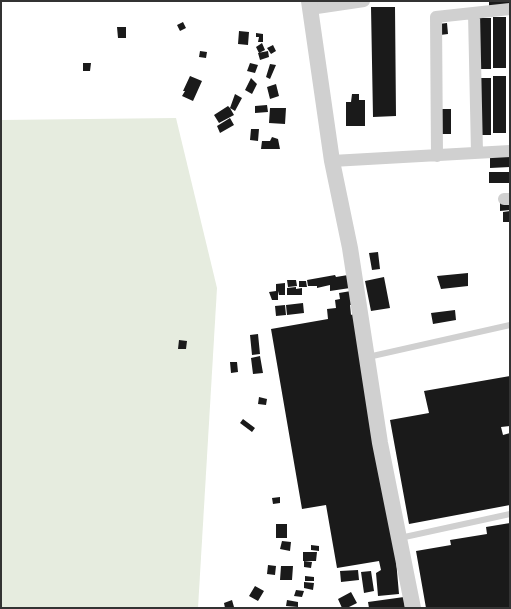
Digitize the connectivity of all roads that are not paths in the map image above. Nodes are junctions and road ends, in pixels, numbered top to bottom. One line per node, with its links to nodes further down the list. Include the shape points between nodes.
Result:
1 (364, 1): 2 (street)
2 (310, 5): 8 (street)
3 (510, 9): 4 (street)
4 (474, 14): 6 (street); 7 (street, via 436,17)
5 (510, 151): 6 (street)
6 (477, 153): 7 (street)
7 (437, 156): 8 (street)
8 (332, 161): 10 (street)
9 (510, 325): 10 (lane)
10 (368, 357): 12 (street, via 380,443)
11 (510, 514): 12 (lane)
12 (399, 538): 13 (street)
13 (413, 608)

